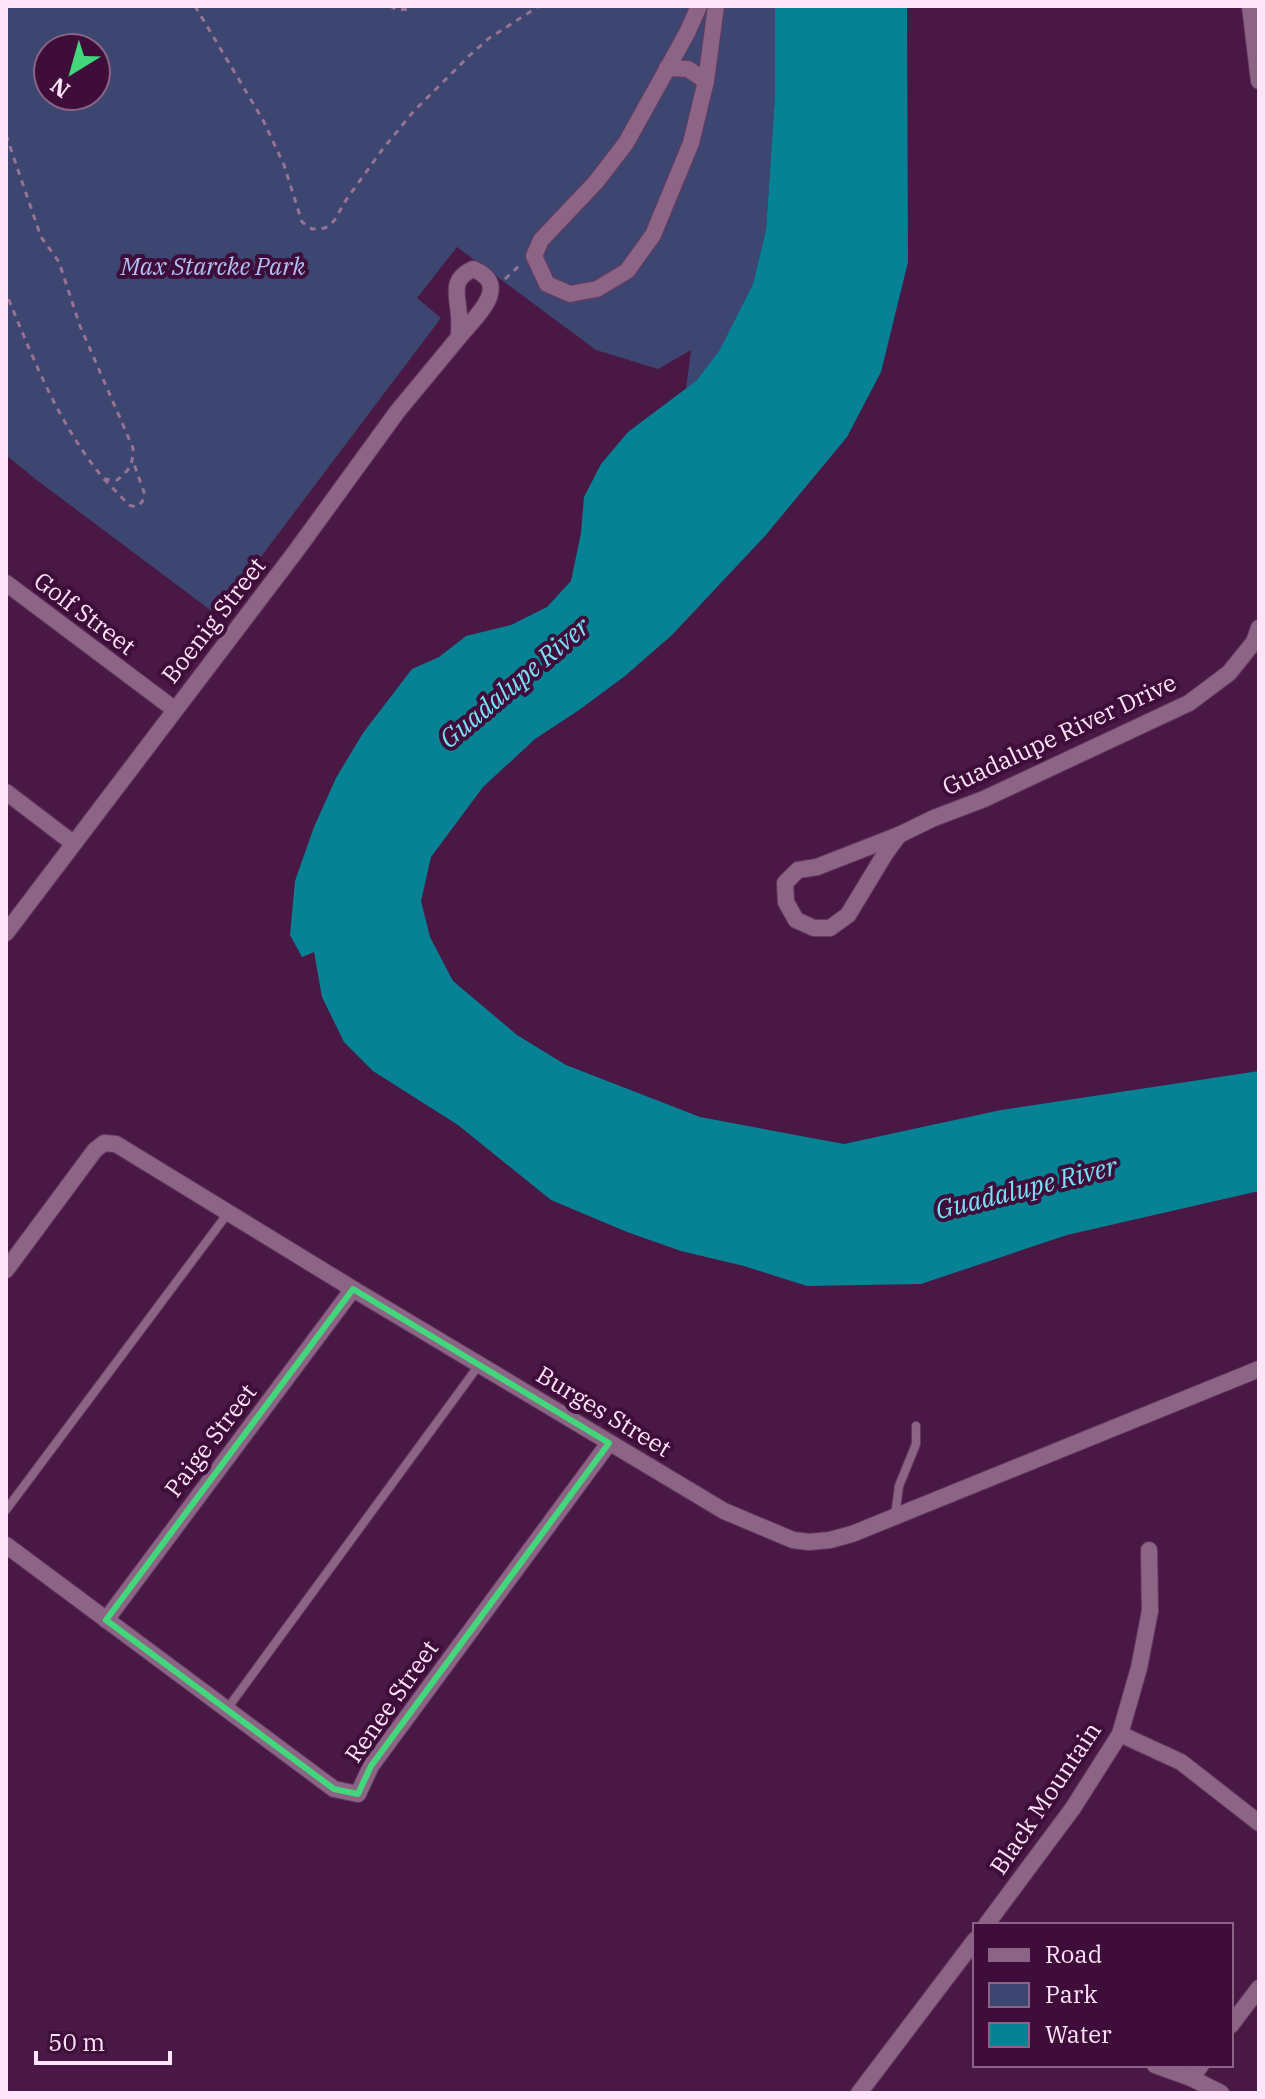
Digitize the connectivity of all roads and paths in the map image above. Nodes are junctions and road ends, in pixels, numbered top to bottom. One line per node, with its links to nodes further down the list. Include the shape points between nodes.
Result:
1 (195, 6): 4 (path, via 263,120 302,222 312,229 334,221 413,112 470,55)
2 (390, 6): 3 (path)
3 (413, 6)
4 (539, 6)
5 (699, 6): 8 (street)
6 (716, 6): 9 (street)
7 (1250, 6): 10 (street)
8 (667, 68): 9 (street, via 688,69); 12 (street, via 626,143 541,240)
9 (706, 81): 12 (street, via 680,173 653,235 627,271 597,289 570,294 547,284)
10 (1259, 81)
11 (6, 135): 16 (path, via 41,237 59,262 80,326 133,448)
12 (534, 256): 13 (path)
13 (492, 291): 15 (street, Boenig Street); 15 (street, via 484,273 473,269 463,274 457,284)
14 (6, 293): 17 (path, via 47,392 82,453)
15 (459, 337): 20 (street, Boenig Street)
16 (133, 461): 17 (path, via 117,480); 17 (path, via 145,495 136,507)
17 (104, 479)
18 (6, 583): 20 (street, Golf Street)
19 (1259, 628): 22 (street, Guadalupe River Drive, via 1229,673 1189,703)
20 (174, 709): 23 (street, Boenig Street)
21 (6, 792): 23 (street)
22 (899, 835): 22 (street, Guadalupe River Drive, via 798,870 785,883 786,902 796,920 830,928 848,915)
23 (73, 843): 24 (street, Boenig Street)
24 (6, 933)
25 (228, 1213): 26 (street, Burges Street, via 116,1144 104,1143); 27 (street, Burges Street); 32 (lane)
26 (6, 1270)
27 (353, 1289): 28 (street, Burges Street); 36 (street, Paige Street)
28 (479, 1364): 31 (street, Burges Street); 37 (lane)
29 (1259, 1369): 33 (street, Burges Street)
30 (916, 1426): 33 (lane, via 916,1444 899,1486)
31 (609, 1443): 33 (street, Burges Street, via 724,1511 793,1540 830,1540); 37 (street, Renee Street, via 371,1766 358,1794 334,1789)
32 (6, 1510)
33 (895, 1516)
34 (6, 1545): 36 (street, Renee Street)
35 (1149, 1550): 38 (street, Black Mountain, via 1150,1611)
36 (106, 1620): 37 (street, Renee Street)
37 (226, 1709)
38 (1120, 1734): 39 (street, via 1181,1762); 40 (street, Black Mountain)
39 (1259, 1823)
40 (987, 1923)
41 (973, 1943): 46 (street)
42 (1259, 1988): 43 (street)
43 (1233, 2022)
44 (1169, 2067): 45 (street)
45 (1196, 2071): 47 (street)
46 (859, 2093)
47 (1221, 2093)

